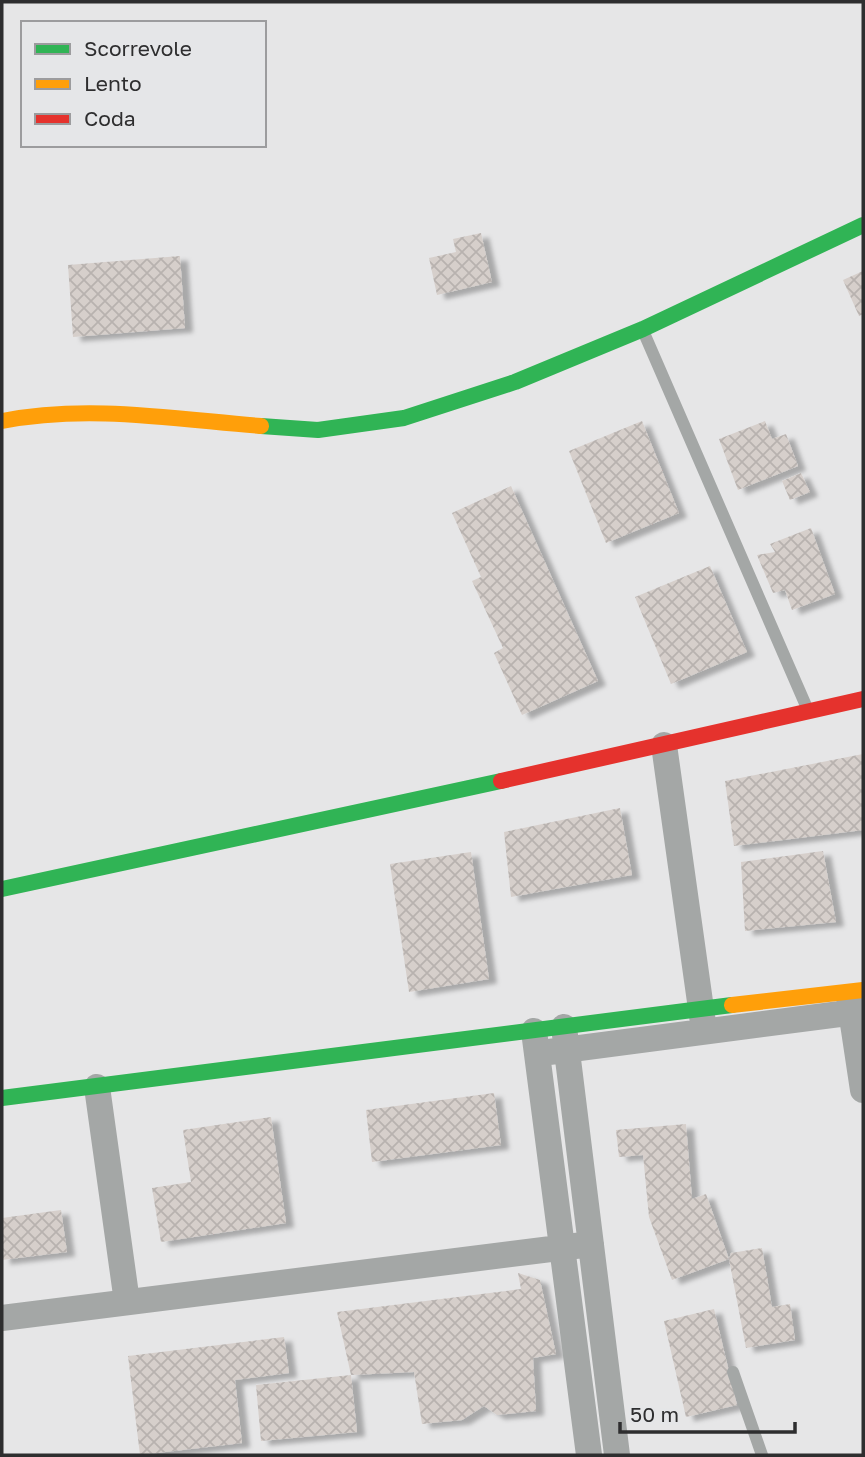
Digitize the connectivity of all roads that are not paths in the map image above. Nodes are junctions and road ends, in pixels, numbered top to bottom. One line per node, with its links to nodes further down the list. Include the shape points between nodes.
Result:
1 (863, 225): 2 (street)
2 (643, 329): 3 (street, via 515,382 404,418 366,425 318,430 90,412); 5 (lane)
3 (2, 421)
4 (863, 699): 5 (street)
5 (808, 711): 6 (street)
6 (664, 745): 7 (street); 9 (street)
7 (2, 890)
8 (856, 1001): 9 (street); 14 (street)
9 (703, 1020): 11 (street)
10 (507, 1035): 12 (street, via 524,1043); 13 (street)
11 (565, 1038): 12 (street); 16 (street)
12 (536, 1042): 17 (street)
13 (97, 1087): 15 (street); 18 (street)
14 (863, 1090)
15 (2, 1098)
16 (591, 1244): 17 (street); 21 (street)
17 (562, 1247): 18 (street); 22 (street)
18 (127, 1302): 19 (street)
19 (2, 1318)
20 (733, 1372): 23 (lane)
21 (609, 1454)
22 (589, 1455)
23 (762, 1455)

